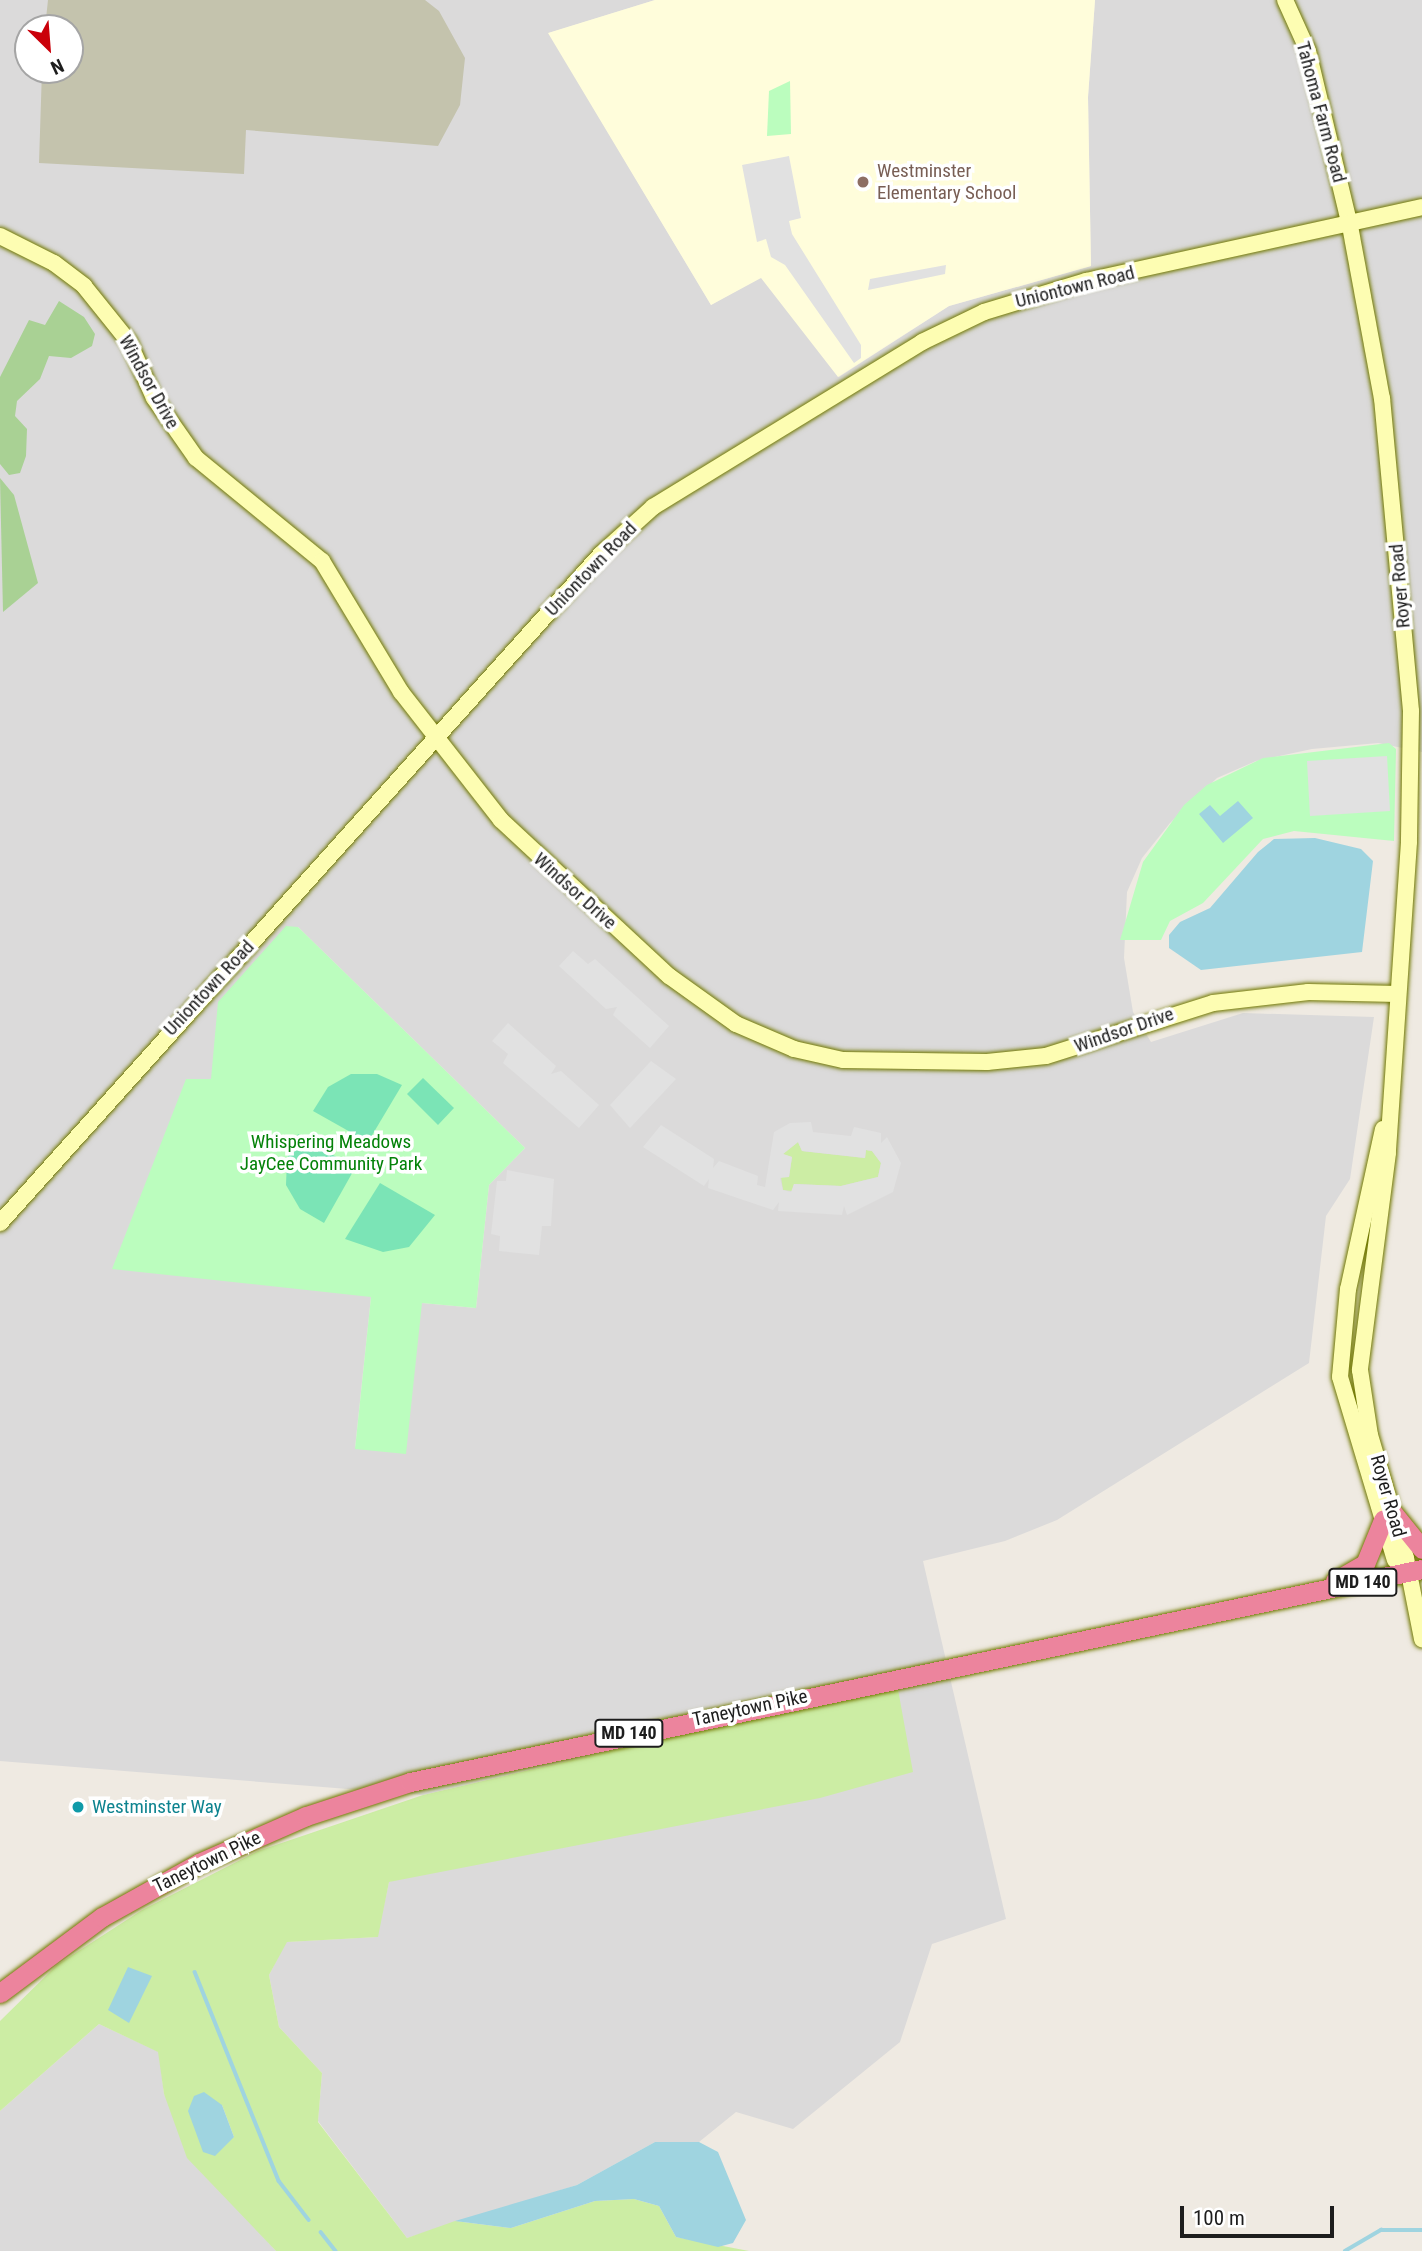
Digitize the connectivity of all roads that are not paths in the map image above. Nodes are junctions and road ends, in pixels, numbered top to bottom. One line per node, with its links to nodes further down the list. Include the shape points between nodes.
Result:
1 (1285, 0): 3 (street, Tahoma Farm Road, via 1308,51)
2 (1422, 207): 3 (street, Uniontown Road)
3 (1350, 226): 5 (street, Uniontown Road, via 1034,295 922,342 626,528); 6 (street, Royer Road, via 1385,421 1412,730)
4 (0, 236): 5 (street, Windsor Drive, via 54,263 99,302 129,342 160,408 196,457 291,530 333,573 383,665)
5 (435, 738): 6 (street, Windsor Drive, via 522,842 669,976 736,1024 808,1053 886,1064 1010,1061 1070,1049 1213,1003 1308,992); 7 (street, Uniontown Road)
6 (1398, 994): 8 (street, Royer Road, via 1387,1117 1359,1228 1340,1359 1346,1403)
7 (0, 1223)
8 (1388, 1516): 9 (highway); 10 (street, Royer Road); 11 (highway, via 1365,1564)
9 (1422, 1549)
10 (1413, 1571): 11 (highway, Taneytown Pike / MD 140); 12 (street, Royer Road)
11 (1303, 1594): 13 (highway, Taneytown Pike / MD 140, via 410,1782 306,1816 199,1863 102,1917)
12 (1422, 1639)
13 (0, 1993)

